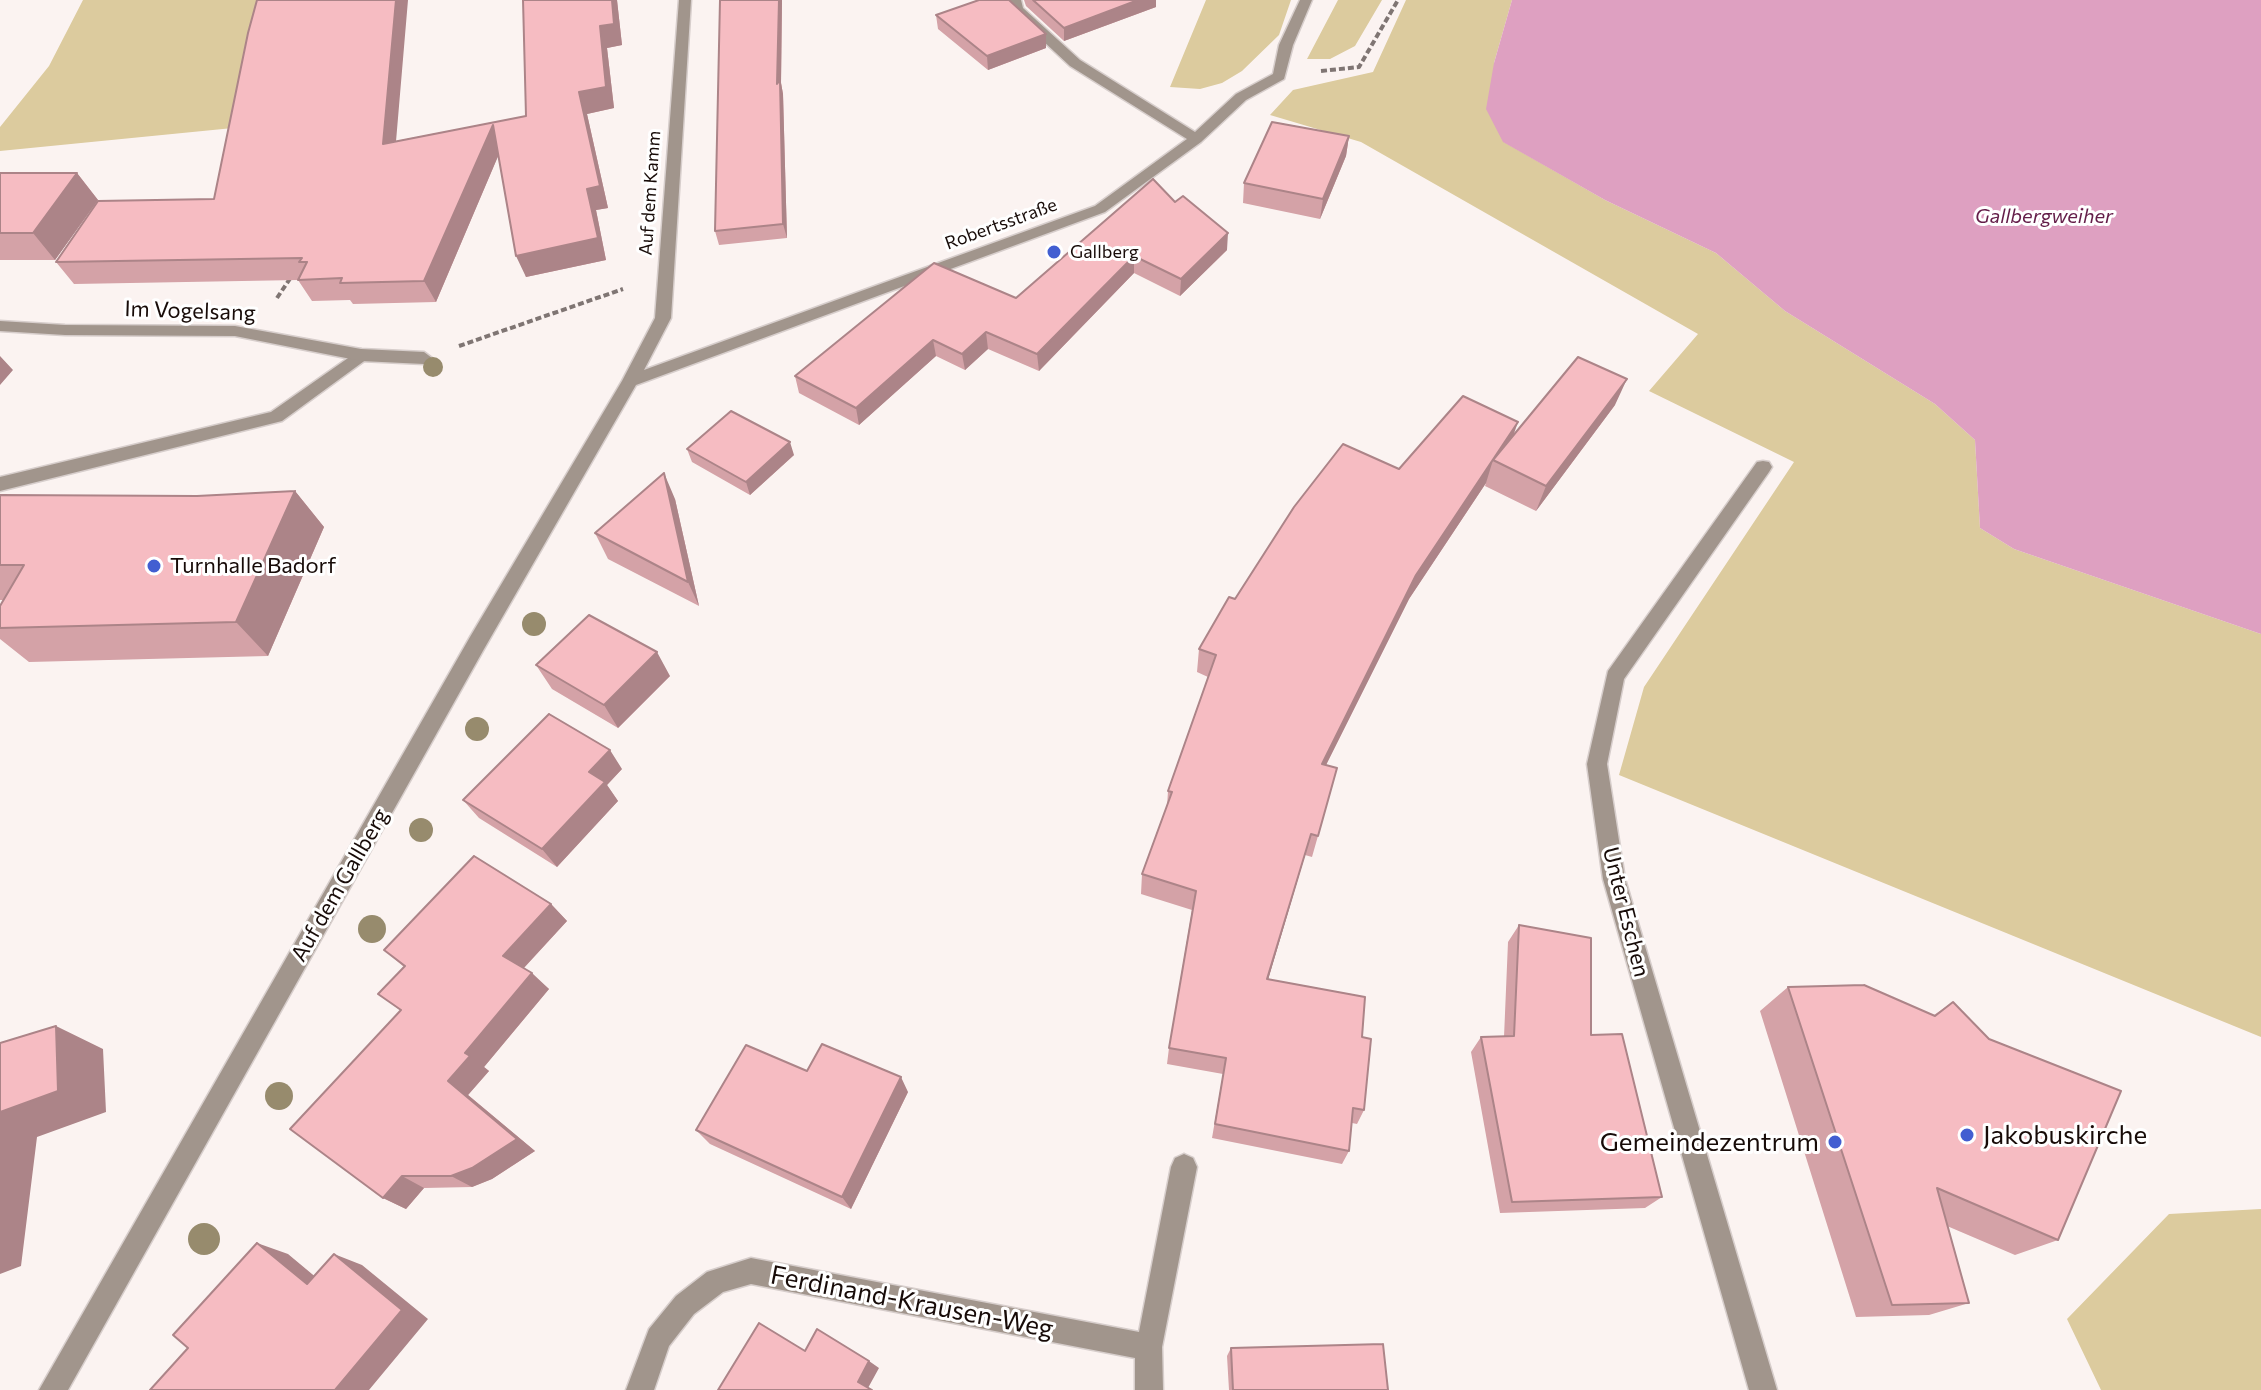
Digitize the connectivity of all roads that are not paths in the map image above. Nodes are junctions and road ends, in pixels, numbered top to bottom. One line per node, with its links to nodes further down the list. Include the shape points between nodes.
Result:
1 (685, 0): 8 (street, Auf dem Kamm, via 663,318)
2 (1015, 0): 4 (street, via 1017,9 1075,63)
3 (1306, 0): 4 (street, Robertsstraße, via 1279,76 1241,97)
4 (1196, 139): 8 (street, Robertsstraße, via 1100,209)
5 (0, 326): 6 (street, Im Vogelsang, via 235,331)
6 (361, 355): 7 (street, Im Vogelsang); 10 (street, via 276,417)
7 (424, 358)
8 (630, 381): 13 (street, Auf dem Gallberg)
9 (1763, 467): 16 (street, Unter Eschen, via 1615,677 1597,764 1614,879)
10 (0, 484)
11 (1184, 1167): 12 (street)
12 (1149, 1347): 14 (street, Ferdinand-Krausen-Weg, via 751,1271 716,1281 685,1305 658,1338); 15 (street)
13 (53, 1390)
14 (640, 1390)
15 (1149, 1390)
16 (1763, 1390)

